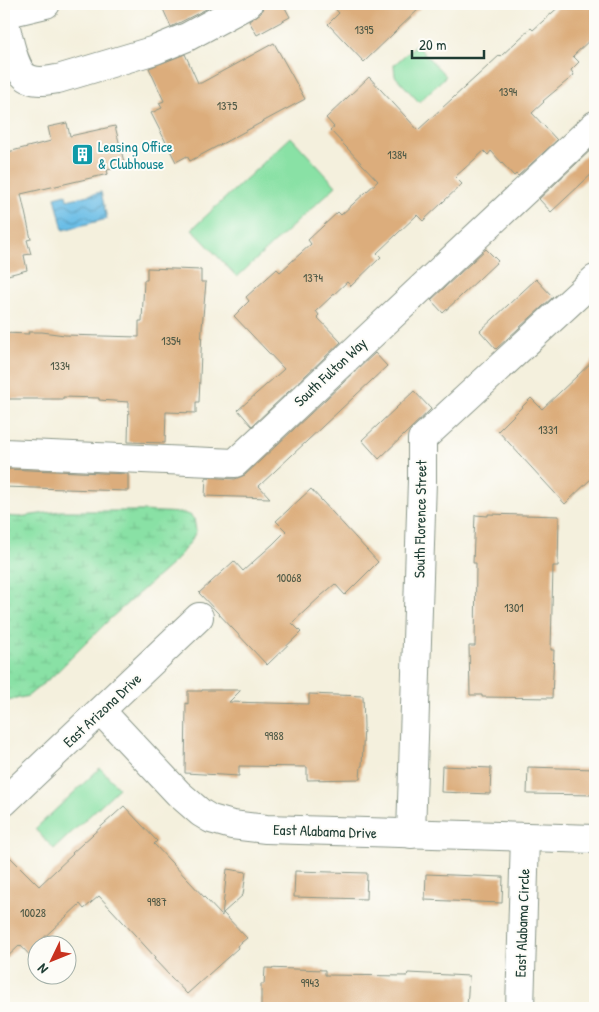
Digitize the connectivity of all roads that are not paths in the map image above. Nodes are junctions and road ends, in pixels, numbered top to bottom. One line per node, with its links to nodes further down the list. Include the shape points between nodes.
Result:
1 (46, 4): 3 (street)
2 (248, 4): 4 (street, via 155,50 46,81 29,79 21,73)
3 (4, 14)
4 (4, 19)
5 (595, 125): 7 (street, South Fulton Way, via 234,462)
6 (595, 279): 11 (street, South Florence Street, via 422,440)
7 (4, 453)
8 (199, 617): 9 (street, East Arizona Drive)
9 (101, 711): 10 (street, East Arizona Drive); 11 (street, East Alabama Drive, via 178,793 211,819 253,828)
10 (4, 802)
11 (411, 834): 12 (street, East Alabama Drive)
12 (525, 837): 13 (street, East Alabama Drive); 14 (street, East Alabama Circle)
13 (595, 839)
14 (520, 1008)

